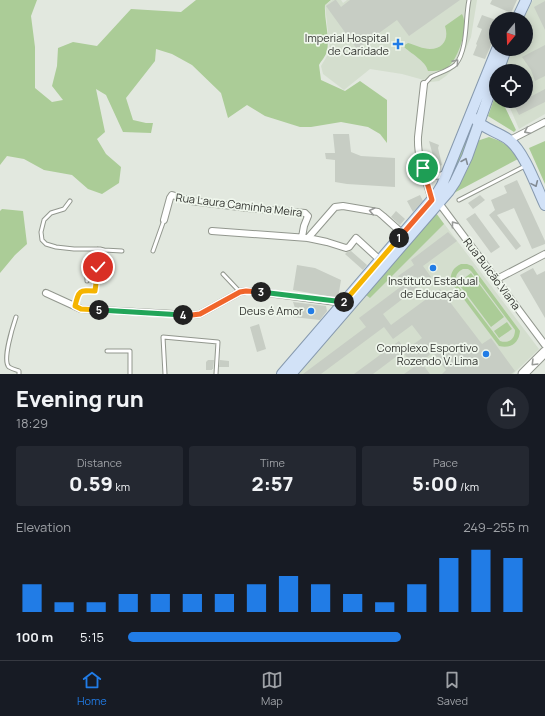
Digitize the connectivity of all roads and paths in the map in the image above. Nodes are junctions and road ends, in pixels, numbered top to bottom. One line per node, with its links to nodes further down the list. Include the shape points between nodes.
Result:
1 (470, 0): 7 (lane, one-way to 1, via 455,64 460,57)
2 (518, 0): 4 (main road)
3 (526, 0): 5 (main road)
4 (513, 12)
5 (520, 12)
6 (494, 56): 9 (main road)
7 (424, 84): 16 (street, via 418,145)
8 (489, 93): 10 (main road)
9 (471, 112): 10 (main road); 17 (main road)
10 (478, 122): 12 (main road); 13 (main road)
11 (545, 122): 14 (street, one-way to 14)
12 (495, 131): 13 (main road); 14 (main road)
13 (474, 138): 19 (main road, one-way to 13)
14 (510, 140): 15 (main road)
15 (527, 165): 21 (lane); 24 (main road, one-way to 24)
16 (423, 168): 17 (street, via 430,175); 18 (street)
17 (446, 174): 20 (main road)
18 (427, 181): 20 (street); 23 (street)
19 (455, 182): 20 (main road); 23 (main road)
20 (442, 185): 23 (main road)
21 (459, 200)
22 (70, 202): 29 (lane, via 64,209 52,213 44,220 42,240 56,247)
23 (436, 202): 27 (main road); 36 (street, Rua Bulcão Viana, one-way to 23); 51 (main road)
24 (545, 205)
25 (164, 220): 28 (street, Rua Laura Caminha Meira, via 172,195 191,201 305,213 308,216 304,226); 32 (lane)
26 (212, 231): 28 (street)
27 (403, 234): 28 (street, one-way to 28, via 378,212 339,206); 34 (main road)
28 (305, 238): 34 (street, via 346,248 356,238)
29 (98, 249): 30 (lane); 37 (lane, via 87,264)
30 (104, 250): 31 (lane); 41 (lane, via 100,253 95,291 81,291)
31 (122, 251)
32 (153, 251)
33 (545, 254): 36 (street)
34 (380, 260): 40 (main road)
35 (223, 274): 38 (lane)
36 (497, 279): 43 (street, Rua Bulcão Viana)
37 (86, 281)
38 (240, 292): 40 (street, via 252,291); 41 (street, via 200,314 192,315 81,309)
39 (46, 293): 41 (street)
40 (344, 302): 50 (main road)
41 (75, 306)
42 (16, 317): 46 (lane, via 7,359 8,366 19,371)
43 (545, 344)
44 (106, 351): 47 (lane, via 130,351)
45 (545, 352): 52 (main road, one-way to 52)
46 (19, 374)
47 (130, 374)
48 (165, 374): 49 (lane, via 163,337 218,342)
49 (216, 374)
50 (282, 374)
51 (291, 374)
52 (523, 374)

